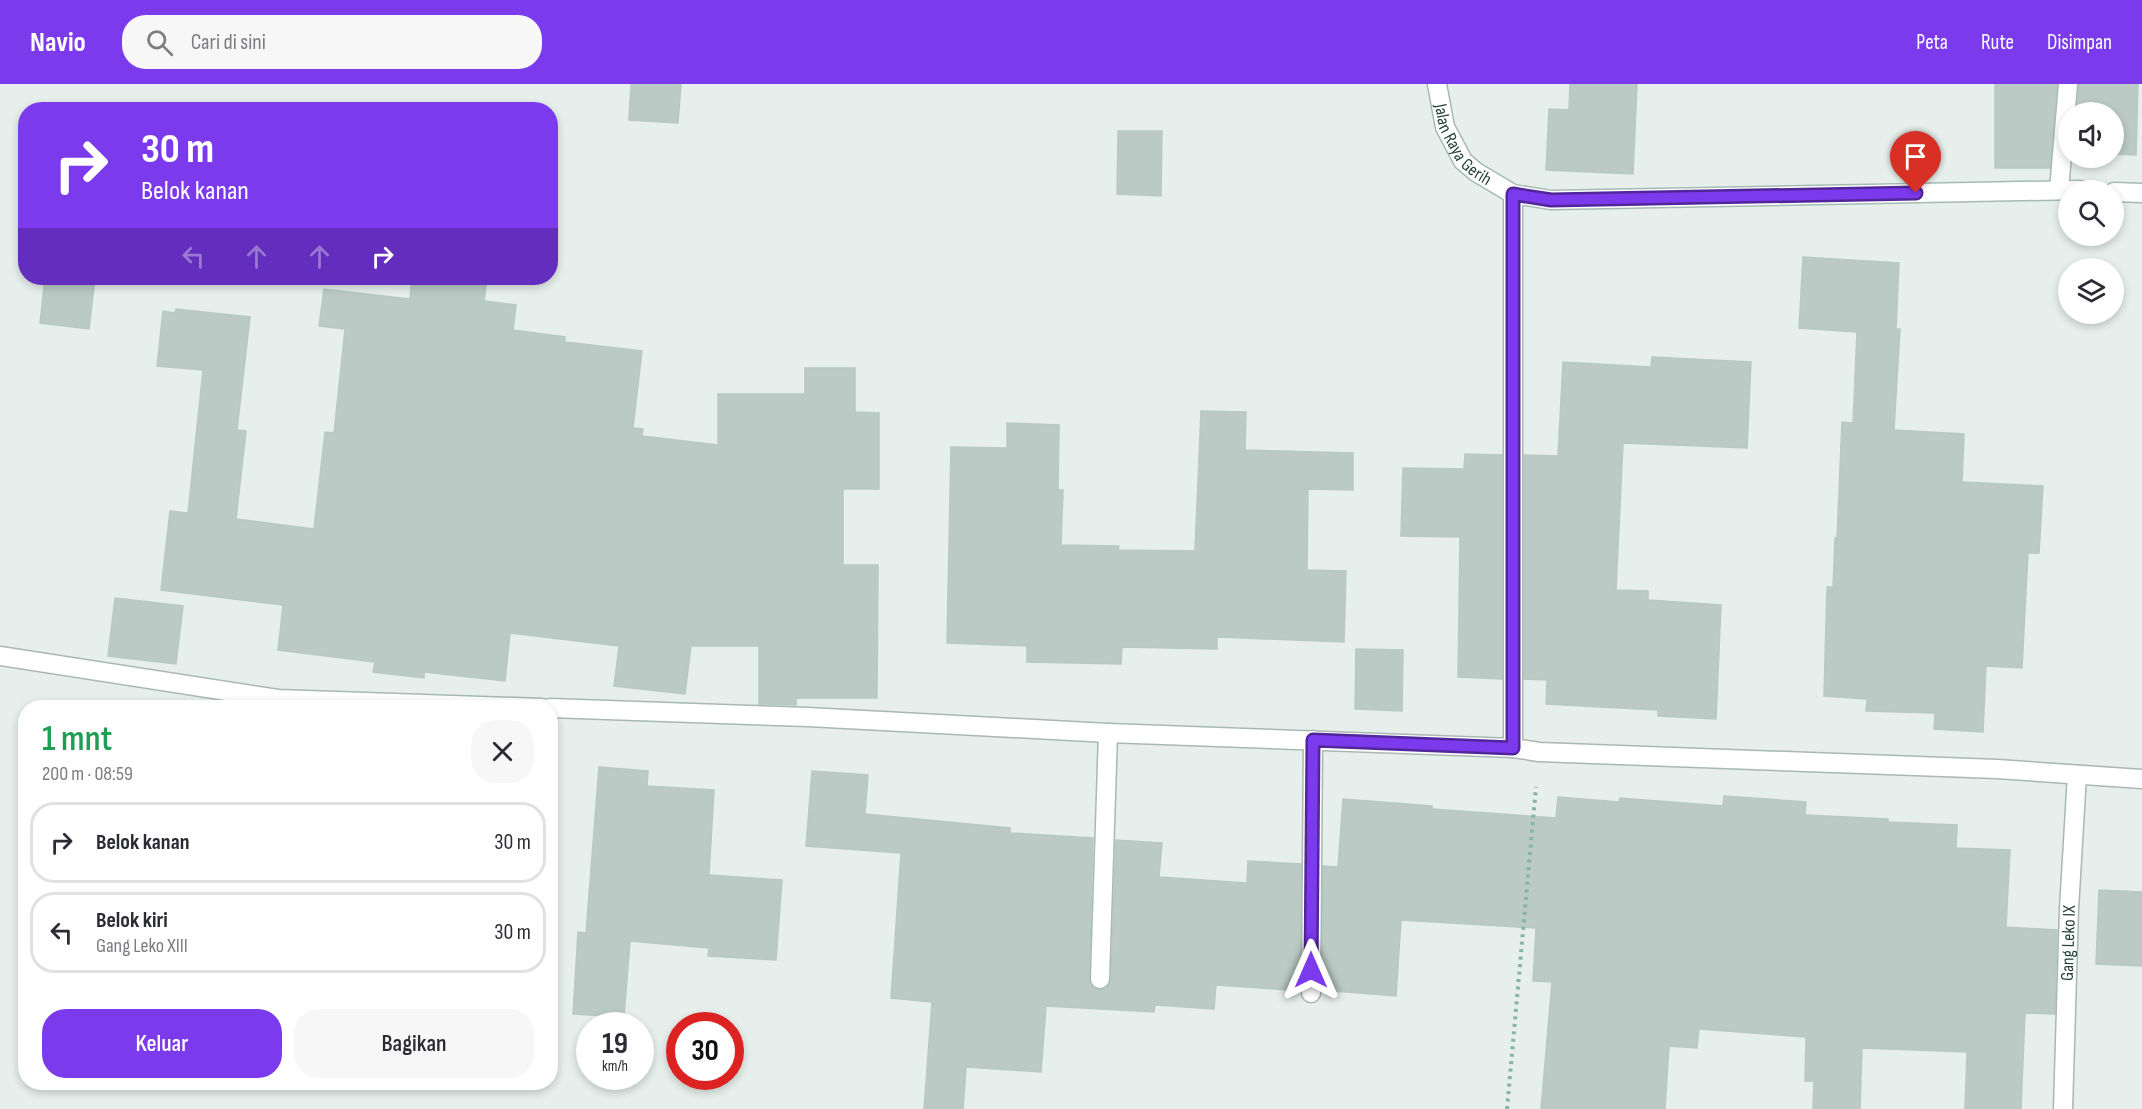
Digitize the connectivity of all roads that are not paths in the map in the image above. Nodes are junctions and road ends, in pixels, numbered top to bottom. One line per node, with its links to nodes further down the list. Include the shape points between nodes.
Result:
1 (1437, 84): 7 (street, Jalan Raya Gerih, via 1445,127 1463,161)
2 (2068, 84): 3 (street)
3 (2061, 180)
4 (2058, 190): 7 (street, Jalan Raya Gerih, via 1551,200)
5 (2124, 192): 6 (street)
6 (2142, 193)
7 (1513, 194): 13 (street)
8 (0, 656): 9 (street, via 278,699)
9 (307, 700)
10 (558, 708): 11 (street)
11 (1108, 733): 12 (street); 16 (street)
12 (1313, 740): 13 (street); 17 (street)
13 (1513, 748): 14 (street)
14 (2077, 775): 15 (street); 18 (street, Gang Leko IX)
15 (2142, 779)
16 (1100, 979)
17 (1311, 993)
18 (2062, 1109)

